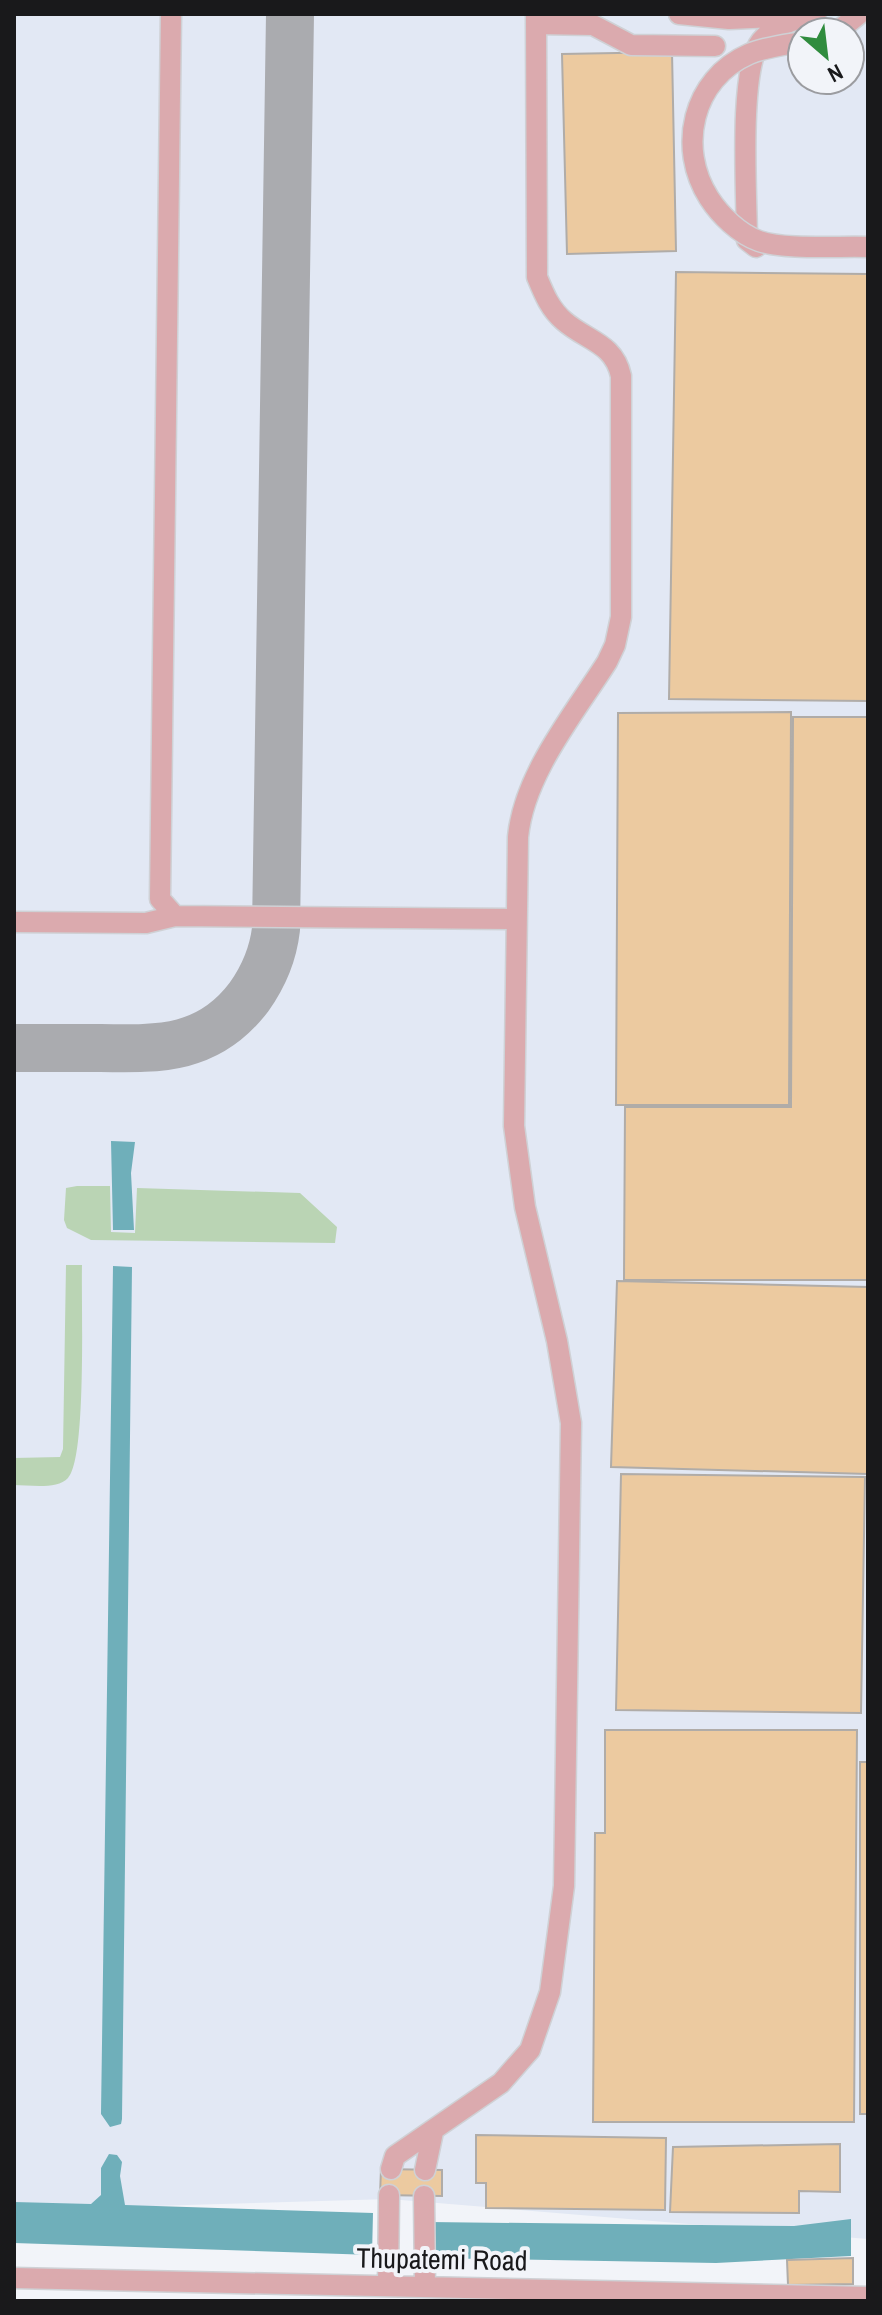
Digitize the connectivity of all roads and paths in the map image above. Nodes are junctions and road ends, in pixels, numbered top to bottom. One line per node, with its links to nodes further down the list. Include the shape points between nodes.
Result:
1 (171, 14): 10 (street, via 160,899)
2 (679, 14): 4 (street)
3 (812, 15): 4 (street); 8 (street, via 781,26 760,42)
4 (741, 17): 7 (street, via 719,31)
5 (536, 19): 7 (street, via 593,25 631,45); 11 (street, via 537,277 548,303 564,321 618,360 621,617 607,662 537,773 524,805)
6 (786, 44): 9 (street, bridge, via 748,54 709,86 694,113 694,168 719,211 758,241)
7 (715, 46): 8 (street, via 717,59)
8 (747, 97): 9 (street, via 747,240 761,250 853,251)
9 (868, 244)
10 (175, 916): 11 (street); 12 (street, via 146,923)
11 (516, 919): 13 (street, via 514,1126 525,1207 570,1411 564,1886 550,1992 530,2050 501,2083)
12 (14, 922)
13 (433, 2132): 14 (street, via 395,2156); 15 (street)
14 (391, 2169)
15 (425, 2170)
16 (389, 2201): 18 (street)
17 (424, 2204): 20 (street)
18 (388, 2276): 20 (street, Thupatemi Road); 22 (street, Thupatemi Road)
19 (14, 2278): 21 (street); 22 (street, Thupatemi Road)
20 (422, 2292): 23 (street, Thupatemi Road)
21 (14, 2294)
22 (275, 2294)
23 (868, 2297)

